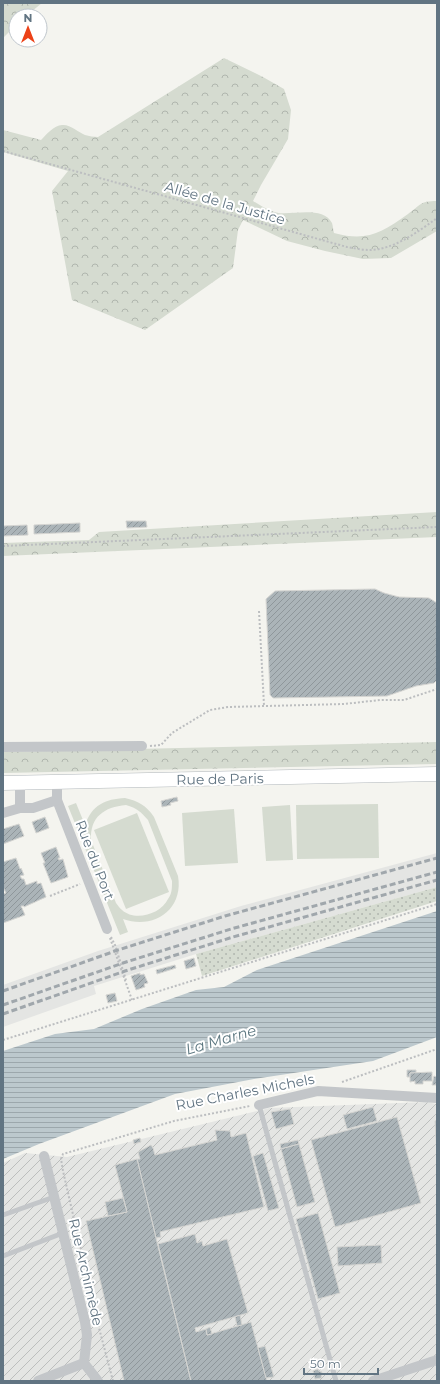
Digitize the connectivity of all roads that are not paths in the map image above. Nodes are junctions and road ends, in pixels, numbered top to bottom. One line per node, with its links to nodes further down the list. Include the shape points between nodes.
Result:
1 (142, 746): 2 (street)
2 (3, 747)
3 (437, 774): 5 (main road, Rue de Paris)
4 (20, 783): 5 (main road, Rue de Paris); 6 (main road, Rue de Paris); 8 (street)
5 (57, 783): 7 (street, Rue du Port)
6 (3, 784)
7 (58, 800): 8 (street, via 33,808); 10 (street, Rue du Port)
8 (20, 808): 9 (street)
9 (3, 813)
10 (107, 929)
11 (437, 1098): 12 (street, Rue Charles Michels, via 318,1091)
12 (259, 1105): 22 (lane)
13 (44, 1156): 14 (street)
14 (54, 1196): 15 (lane); 16 (street, Rue Archimède)
15 (3, 1215)
16 (63, 1233): 17 (lane); 19 (street, Rue Archimède, via 85,1322 87,1341)
17 (3, 1256)
18 (437, 1360): 23 (street)
19 (84, 1363): 20 (street); 21 (street)
20 (38, 1381)
21 (98, 1381)
22 (336, 1381)
23 (373, 1381)

